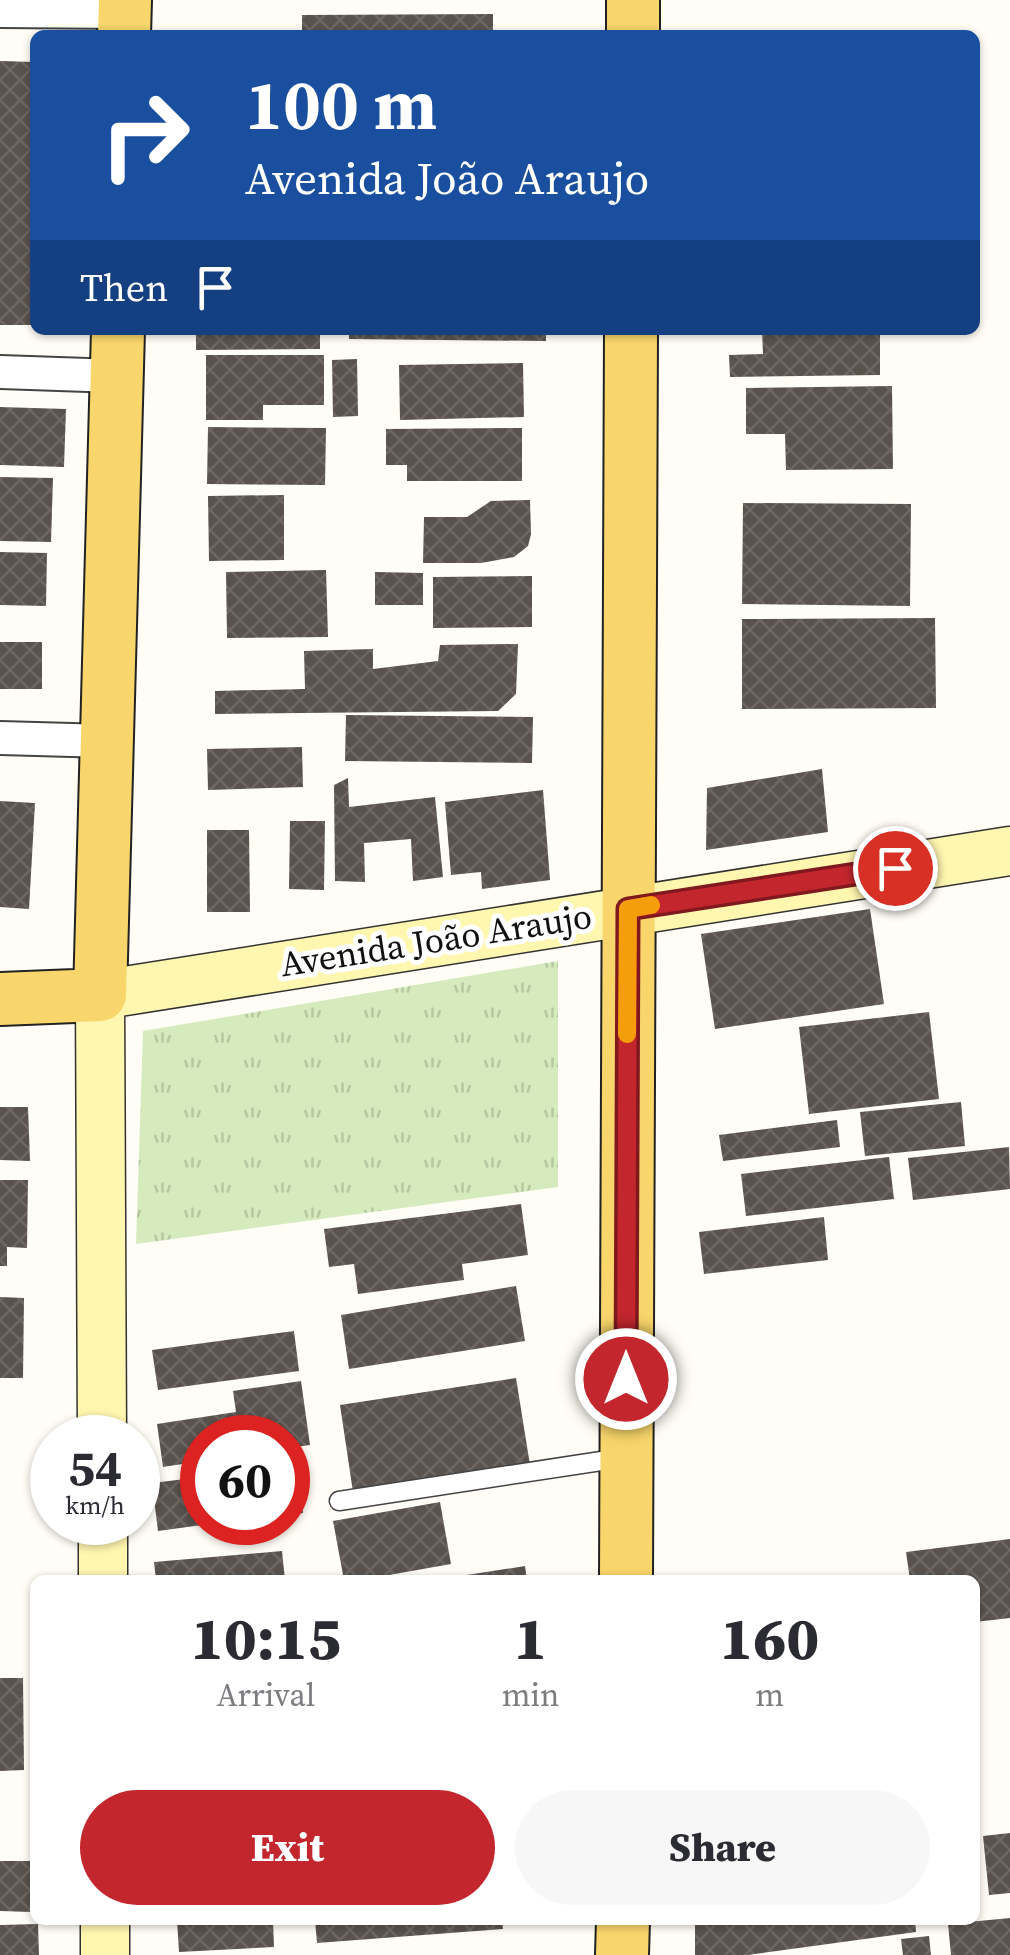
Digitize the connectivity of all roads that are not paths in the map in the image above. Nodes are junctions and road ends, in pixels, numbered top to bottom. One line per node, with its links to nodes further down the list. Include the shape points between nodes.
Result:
1 (634, 0): 4 (main road)
2 (0, 11): 3 (street)
3 (125, 16)
4 (633, 30)
5 (630, 335): 11 (main road)
6 (117, 353): 7 (street); 9 (main road)
7 (0, 372)
8 (0, 738): 9 (street)
9 (108, 742): 12 (main road)
10 (1010, 851): 11 (main road, Avenida João Araujo)
11 (628, 909): 12 (main road, Avenida João Araujo); 15 (main road)
12 (100, 995): 13 (main road); 14 (main road)
13 (0, 999)
14 (102, 1415)
15 (626, 1458): 16 (lane); 19 (main road)
16 (338, 1501)
17 (102, 1545): 18 (main road)
18 (103, 1575)
19 (626, 1575)
20 (105, 1925): 22 (main road)
21 (623, 1925): 23 (main road)
22 (105, 1955)
23 (622, 1955)

